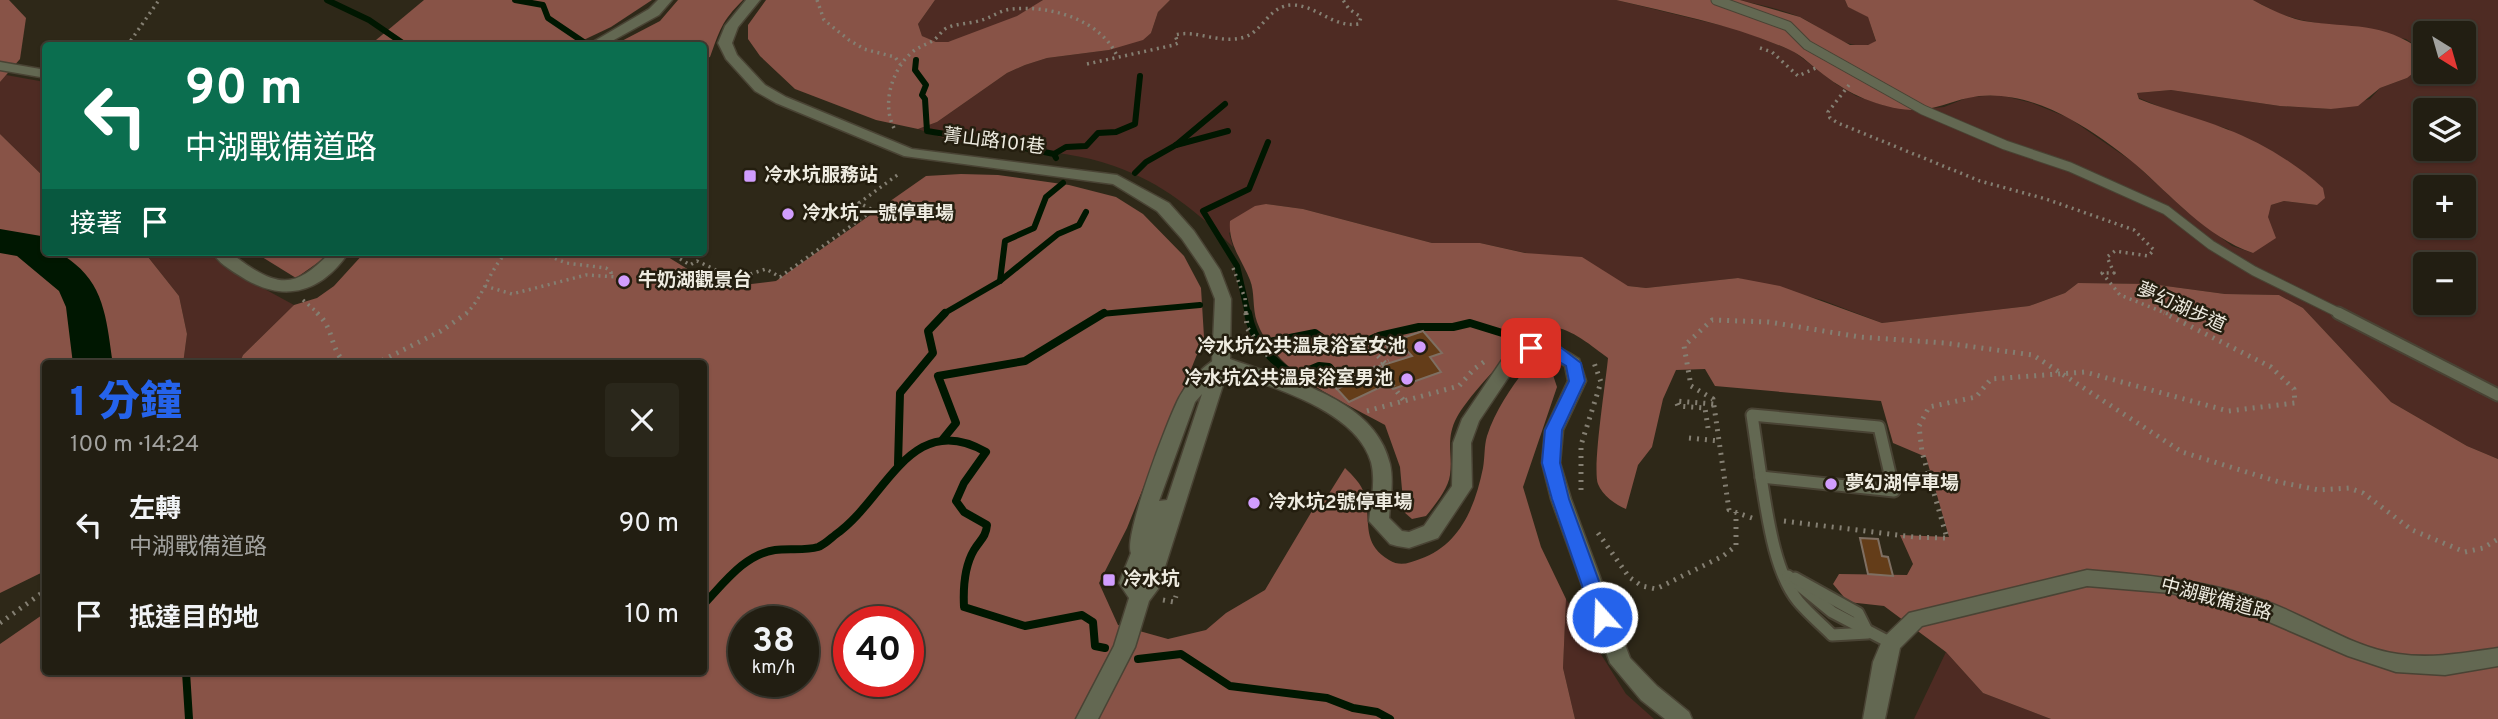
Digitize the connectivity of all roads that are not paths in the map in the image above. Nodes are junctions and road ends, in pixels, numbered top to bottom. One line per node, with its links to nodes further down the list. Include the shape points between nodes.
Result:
1 (665, 0): 4 (street, via 646,17)
2 (753, 0): 9 (street, 菁山路101巷, via 725,43 760,88 781,100 909,153 1117,180 1163,206 1188,234 1216,280 1223,299)
3 (1716, 0): 10 (lane, via 1788,26 1831,61 1923,110 2166,210 2254,271)
4 (599, 42)
5 (0, 66): 6 (street)
6 (42, 73)
7 (223, 256): 8 (street, via 265,284 286,287 307,282)
8 (336, 256)
9 (1221, 363): 12 (street, via 1187,399); 13 (street, via 1199,406 1158,525); 15 (street, via 1148,589); 20 (street, via 1311,397 1349,417 1374,442 1382,465 1379,521 1397,538 1409,540 1431,532 1462,487 1462,443 1471,419 1516,352 1531,348 1563,355 1573,363 1577,381 1553,430 1551,463 1561,499 1621,663)
10 (2498, 395)
11 (1761, 477): 11 (lane, via 1752,415 1879,427 1894,491); 14 (lane)
12 (1143, 519): 13 (street); 15 (street, via 1128,550 1121,583)
13 (1135, 559): 15 (street, via 1129,583)
14 (1783, 572): 16 (lane, via 1812,598); 16 (lane, via 1796,599 1832,635)
15 (1140, 596): 19 (street, via 1124,647)
16 (1868, 633): 17 (lane)
17 (1891, 643): 18 (street, 中湖戰備道路, via 1916,619 2087,578 2171,585 2258,607 2396,663 2445,666); 21 (street)
18 (2498, 657)
19 (1087, 719)
20 (1681, 719)
21 (1874, 719)

